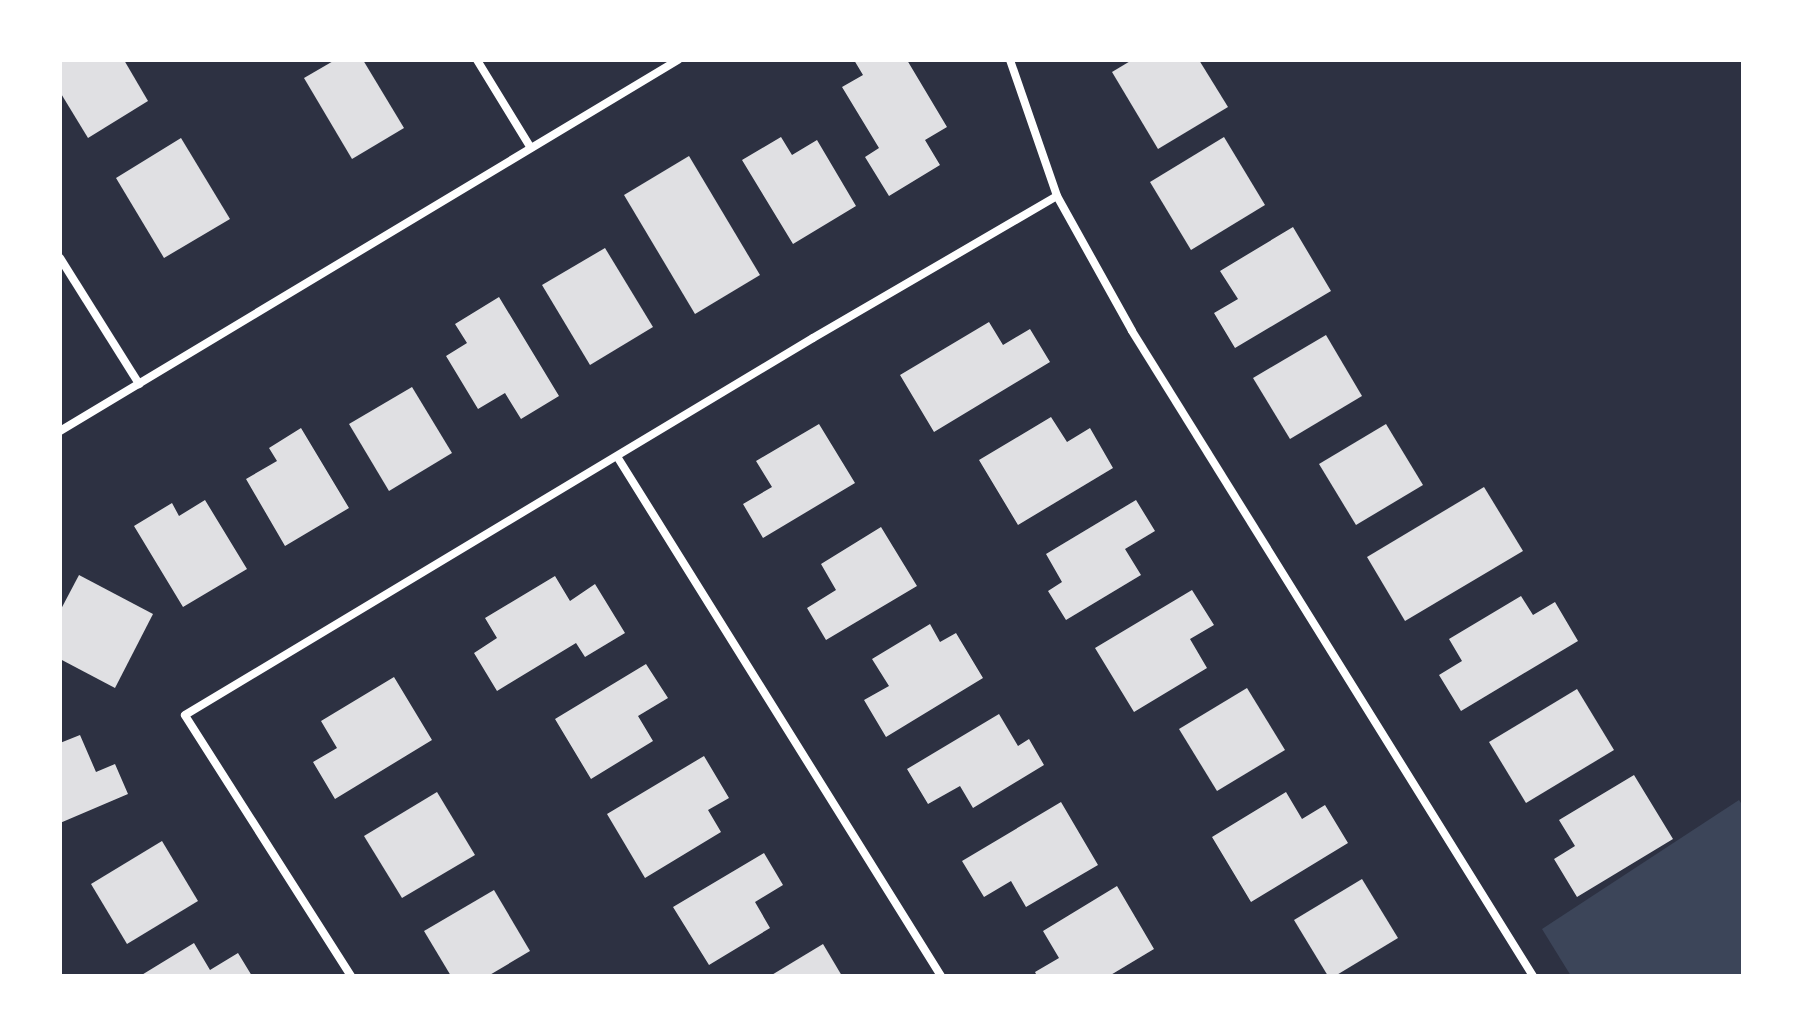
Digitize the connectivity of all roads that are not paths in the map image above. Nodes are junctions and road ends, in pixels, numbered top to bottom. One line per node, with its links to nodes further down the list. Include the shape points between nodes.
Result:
1 (477, 60): 4 (street)
2 (678, 60): 4 (street)
3 (1010, 60): 5 (street)
4 (531, 148): 7 (street)
5 (1057, 196): 9 (street); 12 (street, via 1132,331)
6 (60, 258): 7 (street)
7 (139, 384): 8 (street)
8 (60, 431)
9 (618, 458): 10 (street, via 185,715); 11 (street)
10 (351, 976)
11 (941, 976)
12 (1533, 976)

